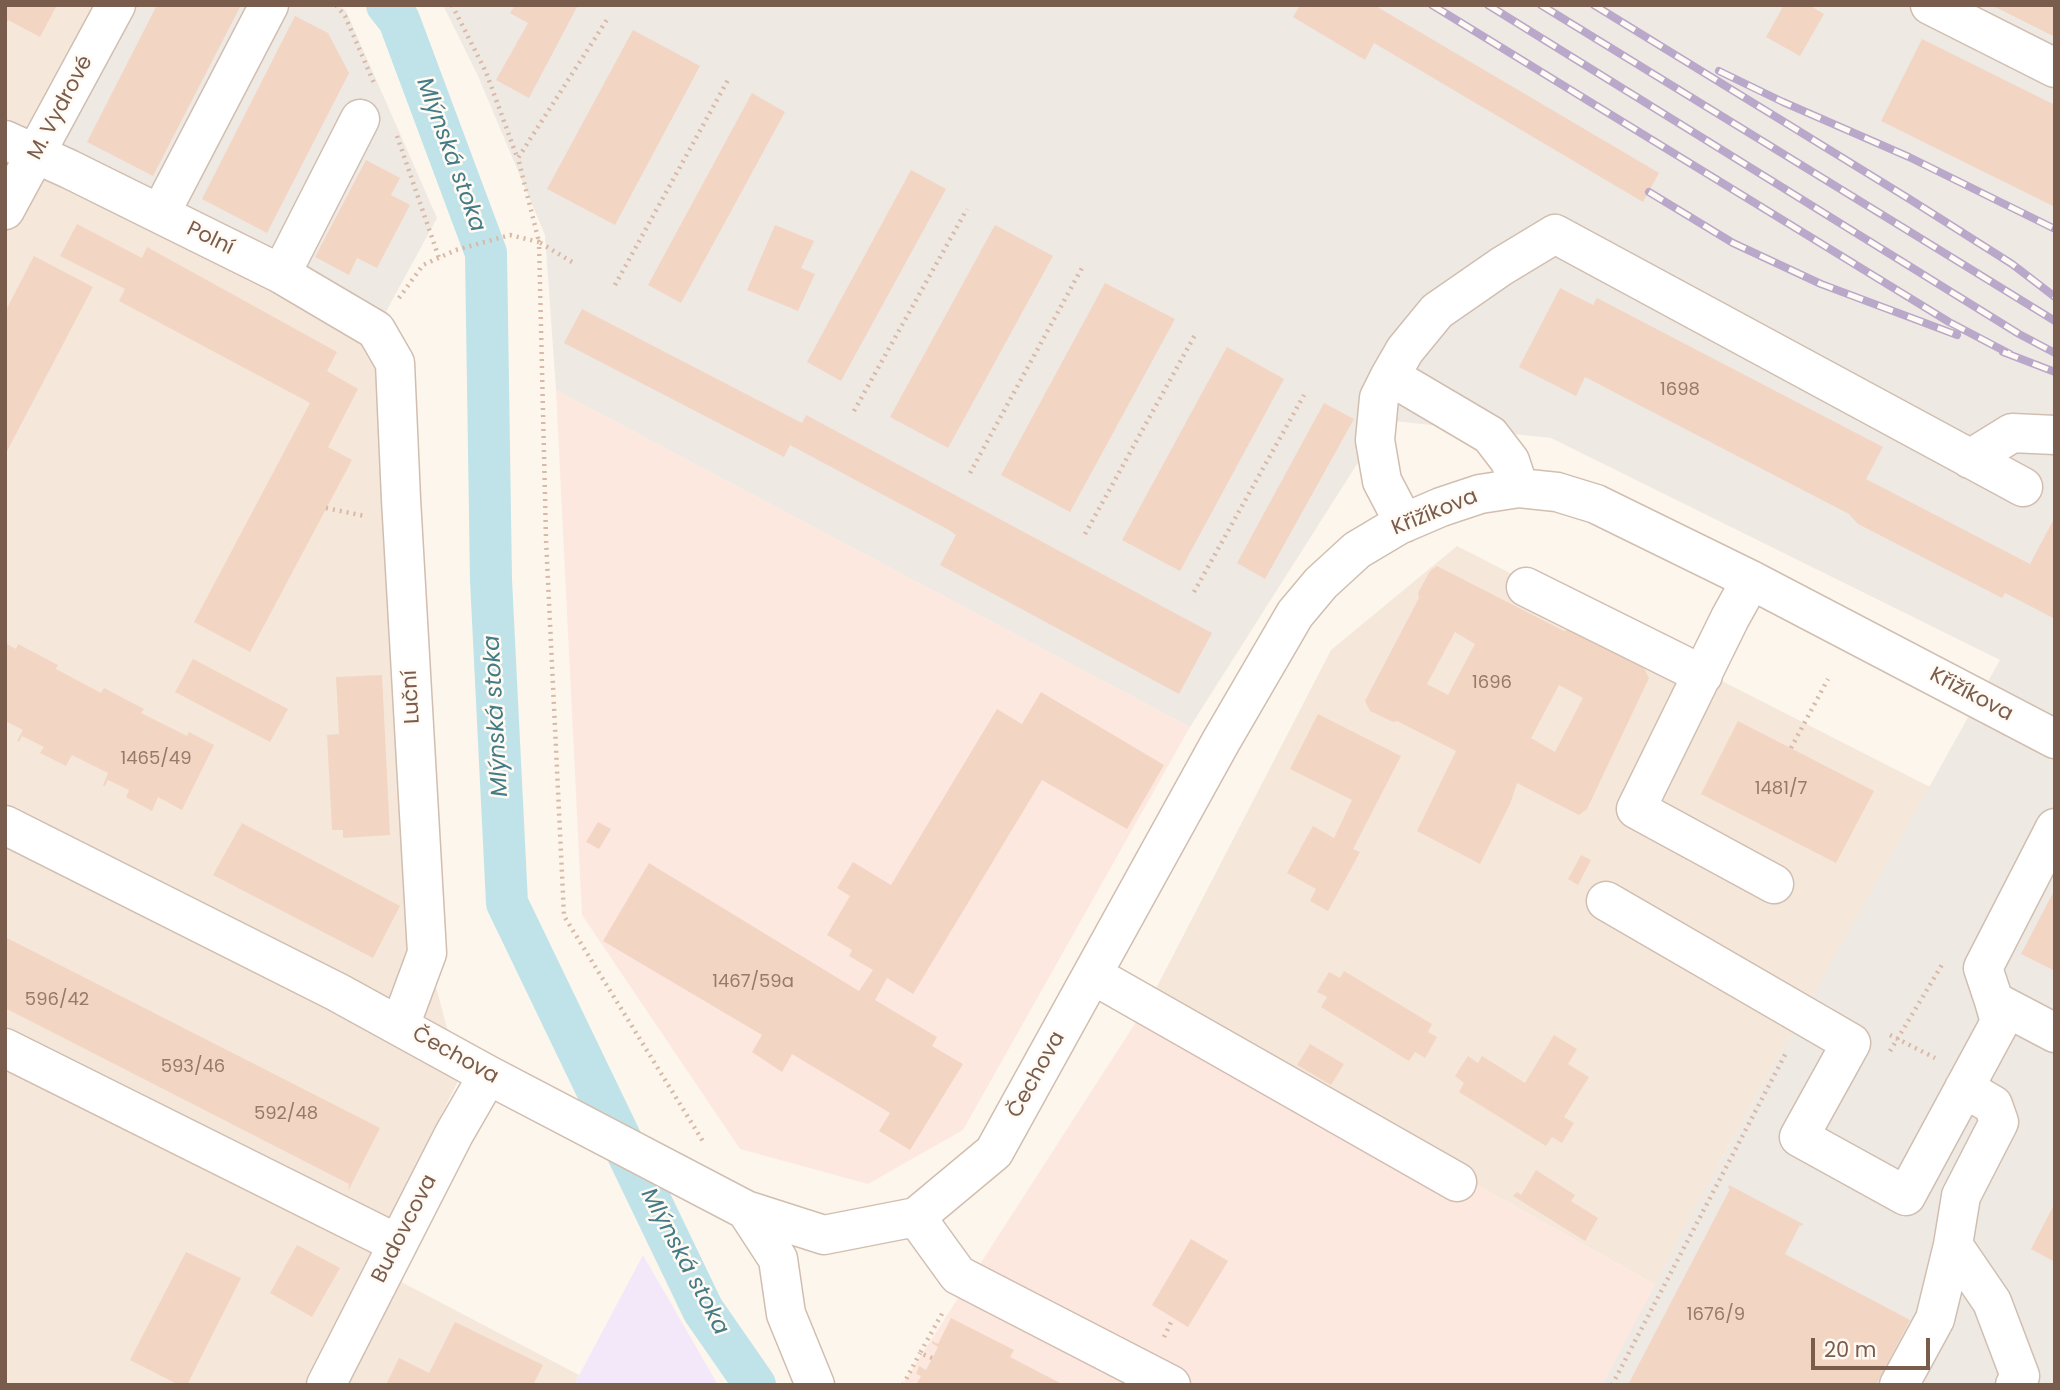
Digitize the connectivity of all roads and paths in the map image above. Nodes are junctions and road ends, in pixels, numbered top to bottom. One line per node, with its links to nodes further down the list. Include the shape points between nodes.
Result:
1 (116, 5): 10 (street, M. Vydrové)
2 (269, 5): 14 (street)
3 (336, 5): 9 (path, via 345,16)
4 (452, 5): 11 (path, via 486,72)
5 (1930, 5): 7 (street)
6 (608, 18): 11 (path)
7 (2055, 68)
8 (729, 78): 21 (path)
9 (377, 114): 16 (path); 20 (street)
10 (20, 148): 13 (street, M. Vydrové); 14 (street, Polní)
11 (517, 158): 15 (path)
12 (967, 209): 26 (path)
13 (5, 210)
14 (160, 214): 20 (street, Polní)
15 (539, 242): 16 (path, via 510,235); 17 (path); 55 (path, via 546,539 564,916)
16 (439, 257): 18 (path)
17 (572, 262)
18 (423, 265)
19 (1083, 265): 29 (path)
20 (281, 274): 23 (street, Polní, via 376,330)
21 (615, 285)
22 (1196, 333): 35 (path)
23 (395, 363): 50 (street, Luční, via 427,953)
24 (1390, 376): 28 (street, via 1437,311 1555,234); 31 (street, via 1490,435 1510,461); 34 (street, via 1379,398 1375,440 1382,481)
25 (1304, 395): 38 (path)
26 (854, 411)
27 (2055, 435): 28 (street, via 2012,433)
28 (1970, 459): 30 (street)
29 (970, 473)
30 (2023, 487)
31 (1520, 488): 34 (street, Křižíkova, via 1480,494); 36 (street, Křižíkova, via 1557,492 1596,504)
32 (326, 508): 33 (path)
33 (376, 519)
34 (1404, 523): 47 (street, Křižíkova, via 1357,550 1295,614)
35 (1085, 534)
36 (1751, 580): 39 (street); 41 (street, Křižíkova)
37 (1526, 587): 39 (street)
38 (1195, 592)
39 (1703, 675): 45 (street, via 1636,808)
40 (1828, 678): 42 (path)
41 (2055, 739)
42 (1790, 748)
43 (5, 825): 50 (street, Čechova)
44 (2055, 828): 49 (street, via 1983,968)
45 (1774, 884)
46 (1606, 901): 54 (street, via 1851,1043 1799,1137 1906,1196)
47 (1130, 910): 48 (street, Čechova)
48 (1093, 975): 56 (street); 58 (street, Čechova, via 994,1152)
49 (1994, 1001): 51 (street); 54 (street, via 2000,1021)
50 (400, 1026): 53 (street, Čechova)
51 (2055, 1033)
52 (5, 1048): 59 (street)
53 (488, 1076): 57 (street, Čechova); 59 (street, Budovcova)
54 (1965, 1088): 60 (street, via 1993,1105 1999,1122 1962,1196)
55 (705, 1145)
56 (1457, 1182)
57 (746, 1210): 58 (street, Čechova, via 824,1235); 65 (street, via 778,1259 786,1314)
58 (916, 1217): 61 (street)
59 (398, 1244): 64 (street, Budovcova)
60 (1953, 1245): 68 (street, via 1935,1319); 69 (street, via 1992,1302 2020,1376)
61 (962, 1277): 62 (path); 67 (street)
62 (920, 1353): 63 (path); 66 (path)
63 (932, 1358)
64 (326, 1385)
65 (815, 1385)
66 (904, 1385)
67 (1171, 1385)
68 (1899, 1385)
69 (2015, 1385)

